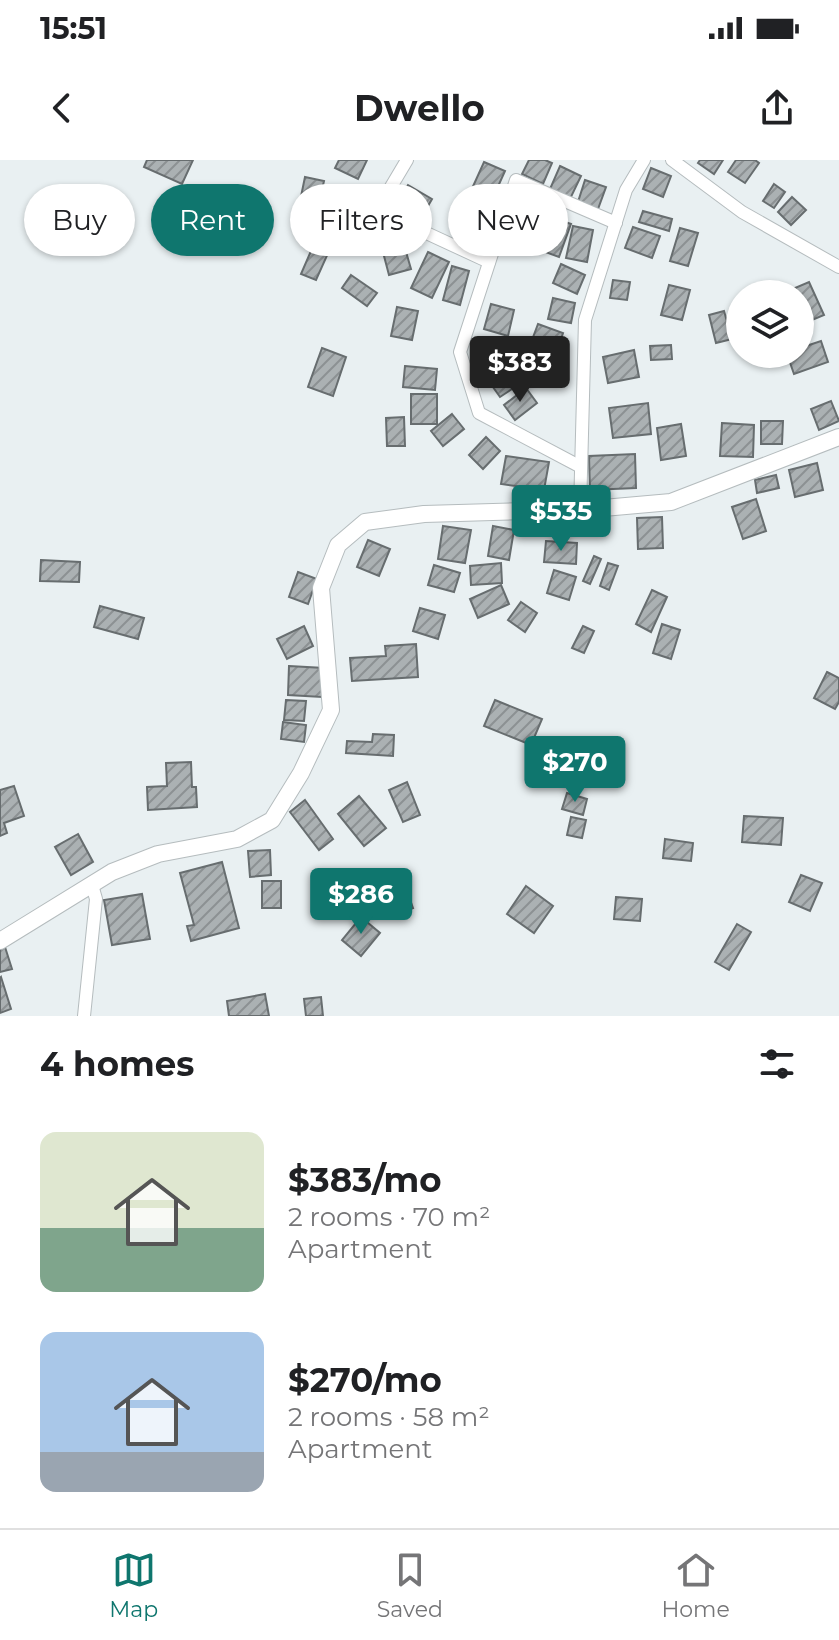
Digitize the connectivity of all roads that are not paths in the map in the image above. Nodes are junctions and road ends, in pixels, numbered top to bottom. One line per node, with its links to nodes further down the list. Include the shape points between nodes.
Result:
1 (407, 160): 5 (street, via 382,202 394,218)
2 (644, 160): 4 (street, via 626,190)
3 (672, 160): 6 (street, via 742,212)
4 (616, 223): 5 (street, via 516,180); 8 (street, via 585,320)
5 (489, 262): 8 (street, via 460,352 479,413)
6 (839, 267)
7 (839, 437): 9 (street, via 671,502)
8 (581, 467): 9 (street)
9 (580, 510): 10 (street, via 424,514 365,522 338,545 321,588 331,710 272,820 237,839 158,854)
10 (92, 885): 11 (street); 12 (street, via 96,899)
11 (0, 941)
12 (84, 1016)

